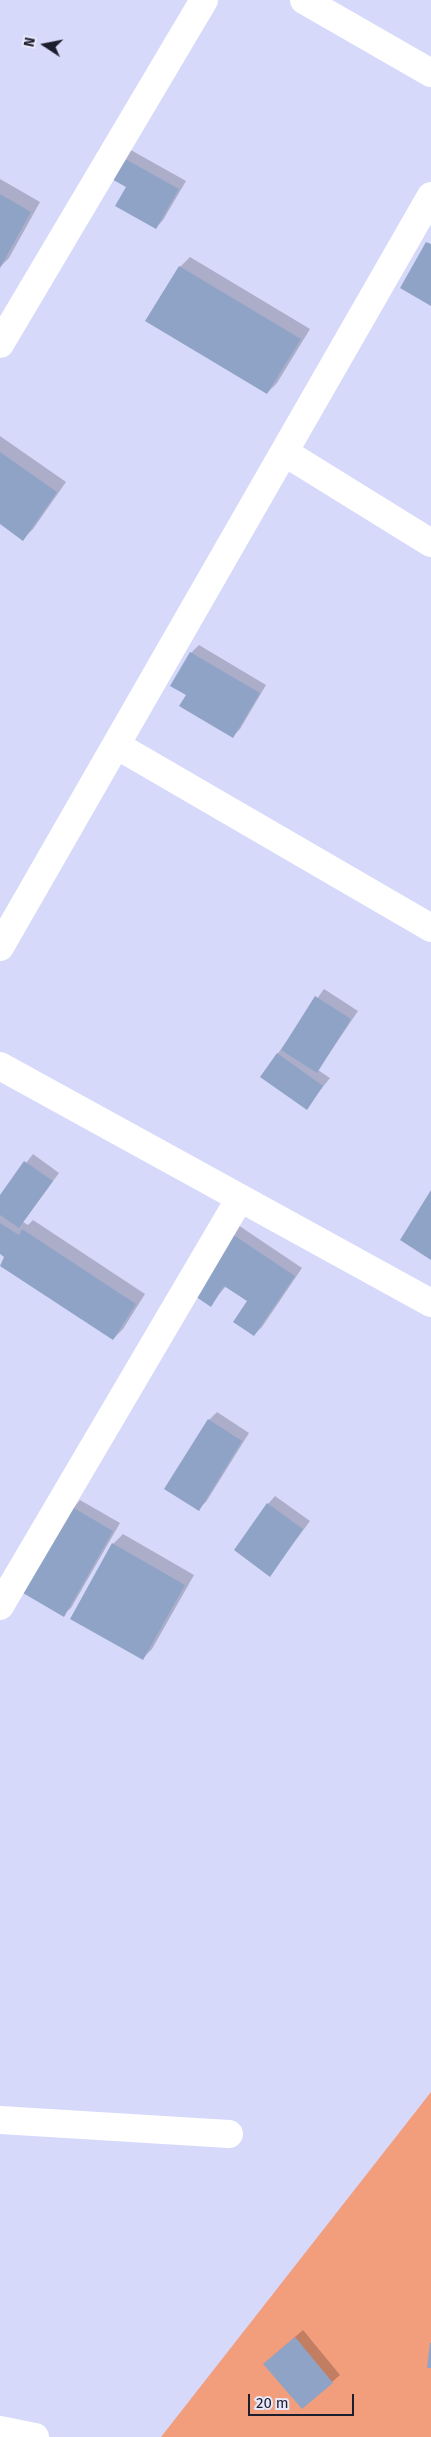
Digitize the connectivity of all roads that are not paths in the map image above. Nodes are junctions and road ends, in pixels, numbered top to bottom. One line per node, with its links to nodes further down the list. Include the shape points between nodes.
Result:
1 (204, 0): 5 (street)
2 (304, 0): 3 (street)
3 (431, 73)
4 (430, 198): 6 (street)
5 (0, 344)
6 (284, 452): 7 (street); 8 (street)
7 (431, 543)
8 (116, 745): 9 (street); 10 (street)
9 (431, 928)
10 (0, 947)
11 (0, 1066): 12 (street)
12 (240, 1198): 13 (street); 14 (street)
13 (431, 1304)
14 (0, 1606)
15 (0, 2120): 16 (street)
16 (229, 2134)
17 (0, 2430): 18 (street)
18 (35, 2437)

